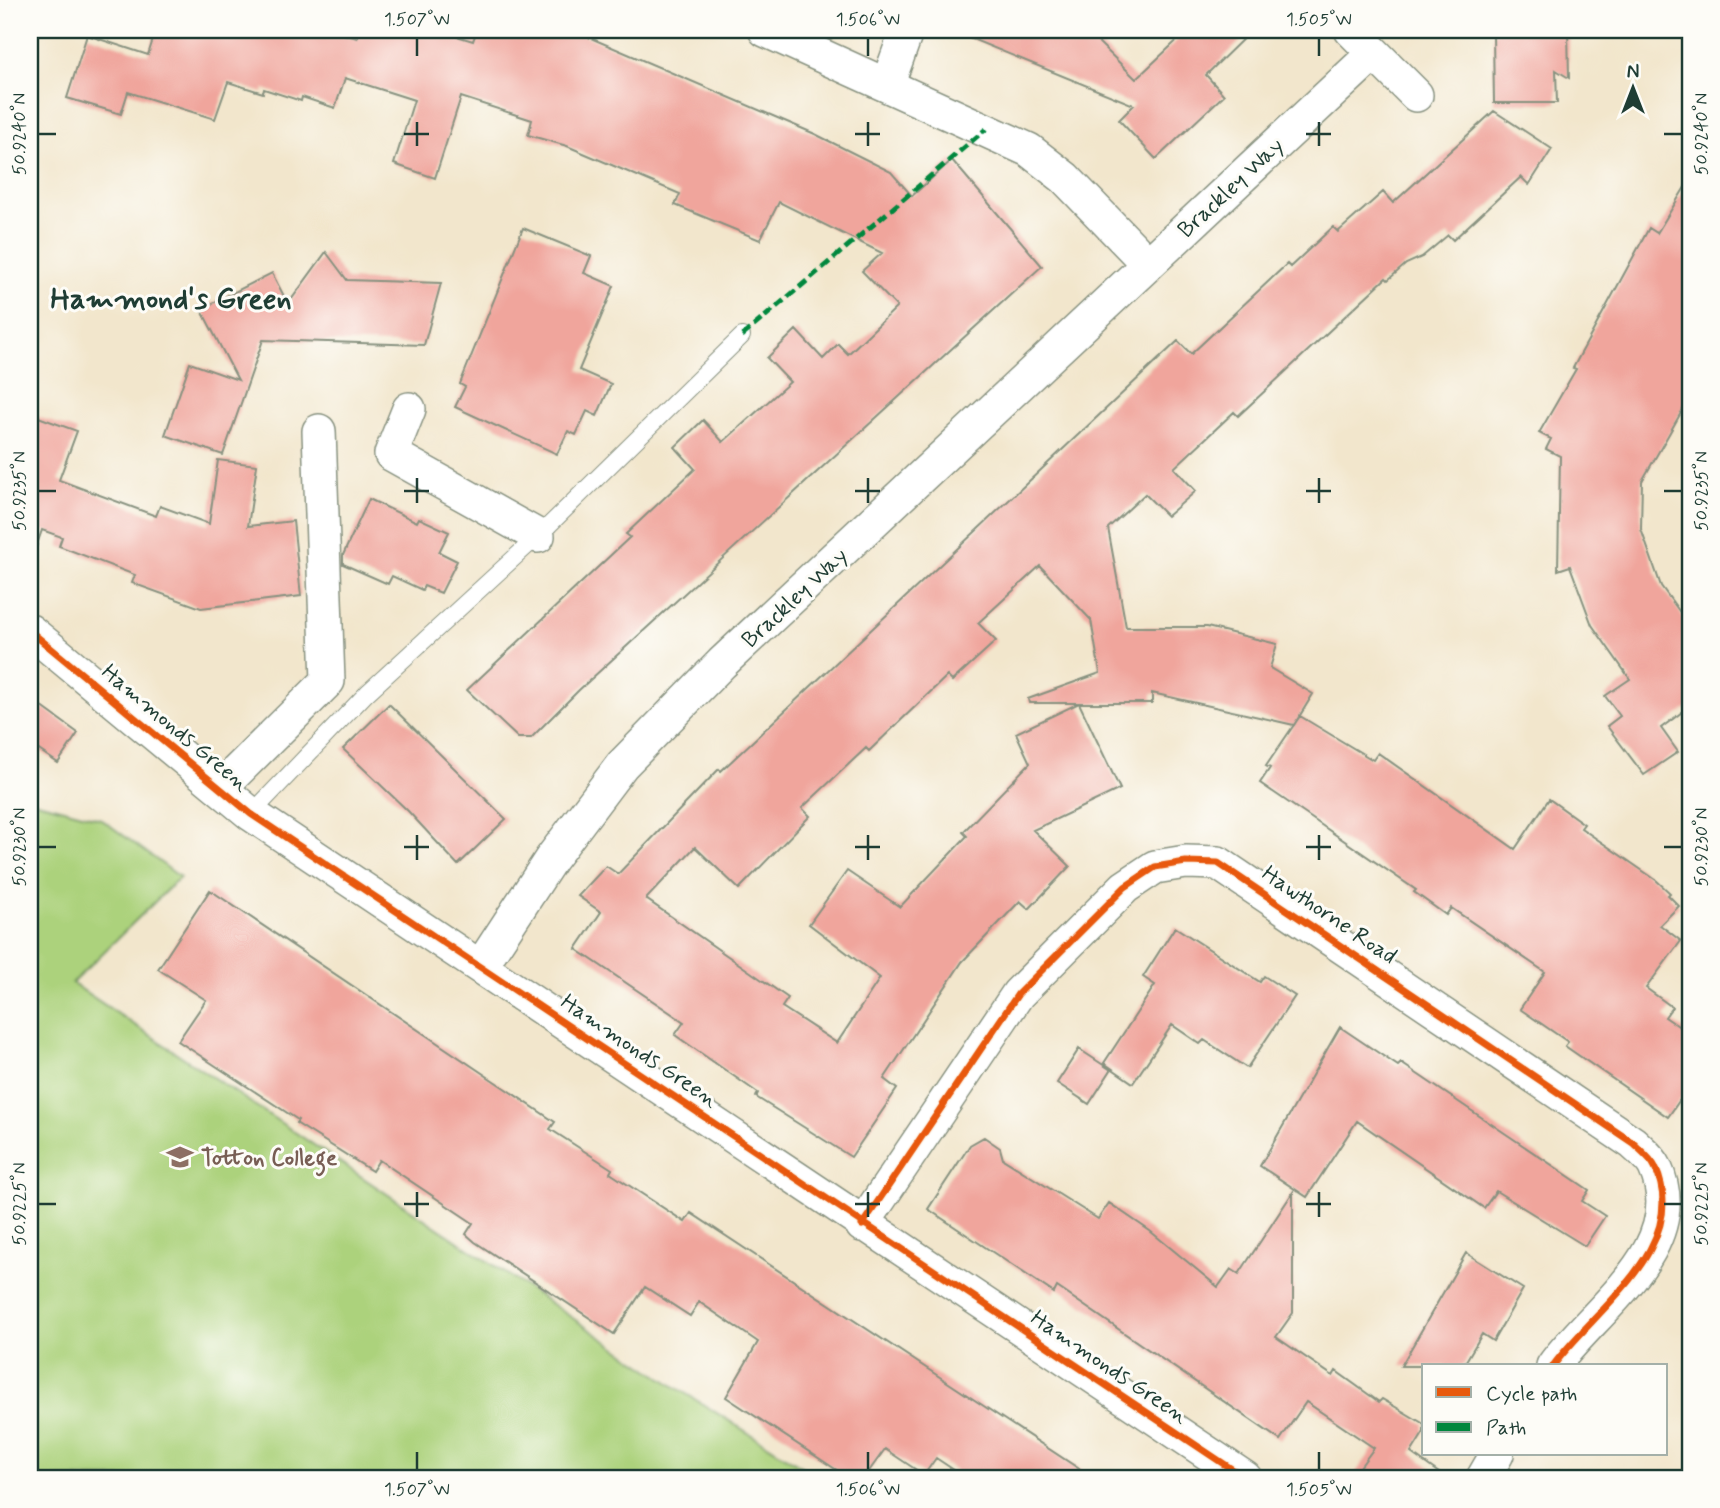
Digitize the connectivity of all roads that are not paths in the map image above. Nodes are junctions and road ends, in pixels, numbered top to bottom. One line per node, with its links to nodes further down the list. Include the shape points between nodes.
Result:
1 (765, 30): 5 (street)
2 (907, 30): 5 (street)
3 (1351, 30): 4 (street)
4 (1373, 54): 6 (street); 7 (street, Brackley Way)
5 (888, 83): 7 (street, via 1029,150 1065,178)
6 (1416, 95)
7 (1148, 264): 15 (street, Brackley Way, via 722,663 622,765 551,859)
8 (742, 336): 11 (lane)
9 (410, 409): 11 (street, via 391,454)
10 (319, 432): 13 (street, via 328,681)
11 (538, 536): 14 (lane, via 368,693)
12 (30, 631): 13 (street, Hammonds Green)
13 (220, 788): 14 (street, Hammonds Green)
14 (251, 814): 15 (street, Hammonds Green)
15 (481, 966): 16 (street, Hammonds Green)
16 (862, 1225): 17 (street, Hawthorne Road, via 1018,995 1125,887 1155,867 1218,863 1633,1143 1654,1164 1663,1189 1661,1222 1644,1261); 19 (street, Hammonds Green)
17 (1555, 1364)
18 (1496, 1456): 20 (street)
19 (1245, 1478)
20 (1483, 1478)

